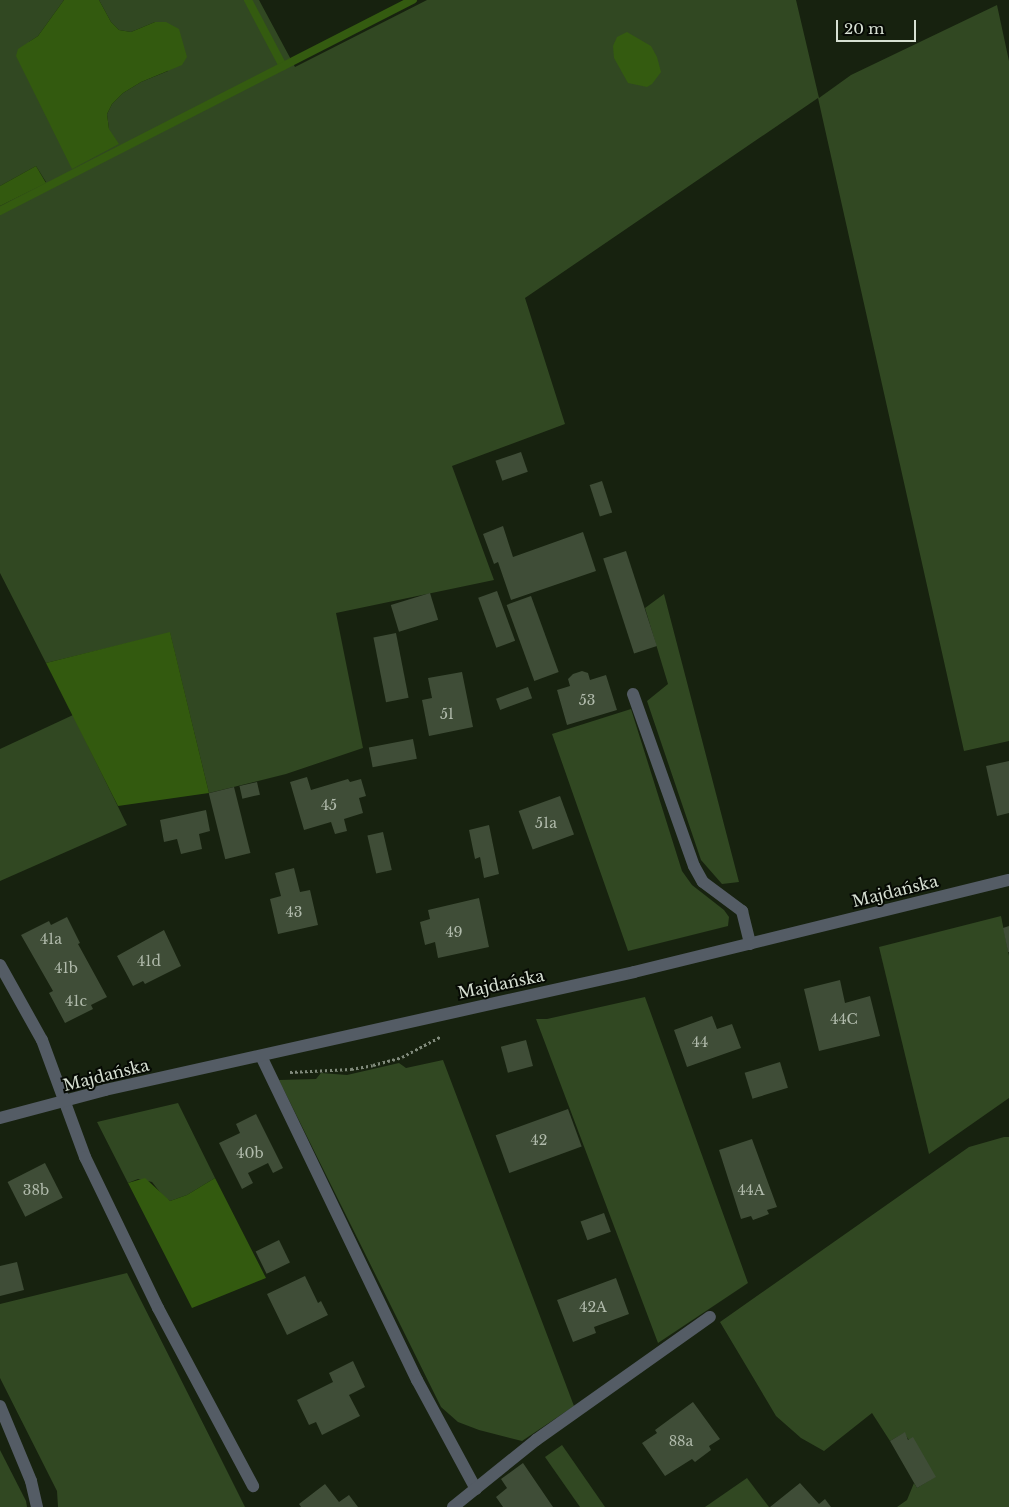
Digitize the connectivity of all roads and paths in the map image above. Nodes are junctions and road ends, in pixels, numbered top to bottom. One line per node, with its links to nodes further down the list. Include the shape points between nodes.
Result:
1 (633, 694): 3 (street, via 694,866 703,882 742,911)
2 (1009, 880): 3 (street, Majdańska)
3 (750, 944): 6 (street, Majdańska)
4 (0, 965): 8 (street, via 42,1040)
5 (411, 1051): 7 (path, via 402,1057 373,1065)
6 (261, 1056): 8 (street, Majdańska); 13 (street, via 417,1380)
7 (289, 1072)
8 (64, 1102): 9 (street, Majdańska); 12 (street, via 85,1156 154,1299)
9 (0, 1118)
10 (710, 1317): 13 (street, via 536,1440)
11 (0, 1406): 14 (street, via 31,1481)
12 (253, 1486)
13 (476, 1489): 15 (street)
14 (37, 1507)
15 (452, 1507)

